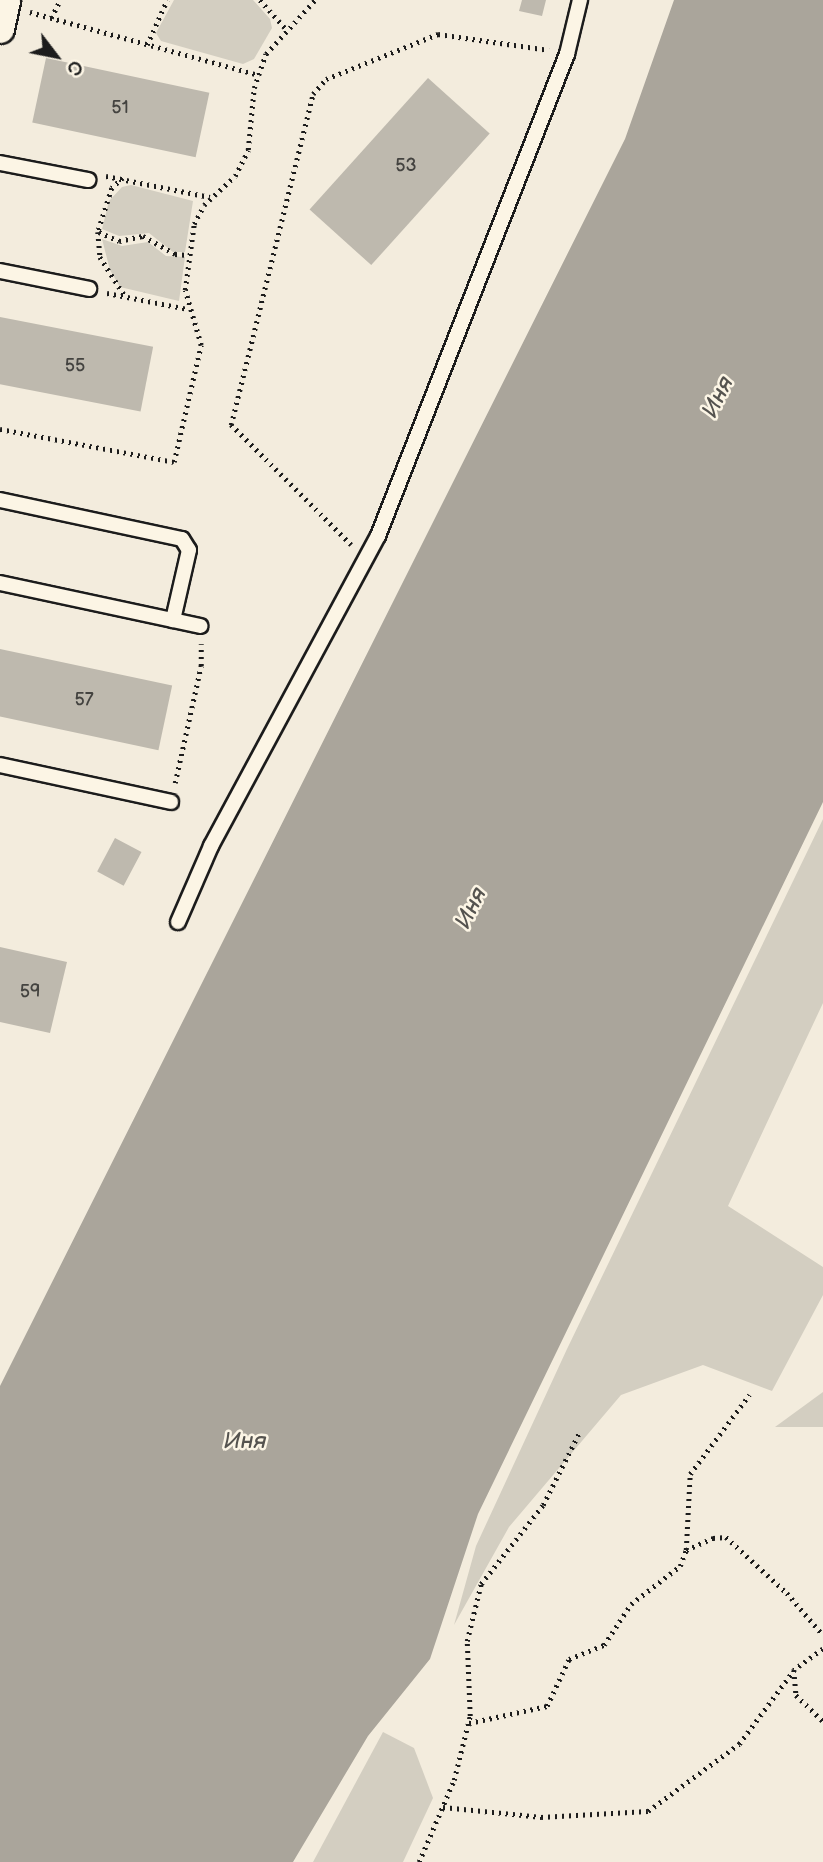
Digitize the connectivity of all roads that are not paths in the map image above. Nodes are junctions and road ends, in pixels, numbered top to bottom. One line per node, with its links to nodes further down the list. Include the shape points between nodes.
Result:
1 (580, 0): 12 (lane, via 567,54 366,559 211,846)
2 (0, 163): 3 (lane)
3 (88, 180)
4 (0, 271): 5 (lane)
5 (89, 289)
6 (0, 500): 8 (lane, via 182,539 189,550)
7 (0, 583): 8 (lane)
8 (173, 620): 9 (lane)
9 (200, 626)
10 (0, 765): 11 (lane)
11 (171, 802)
12 (178, 922)

